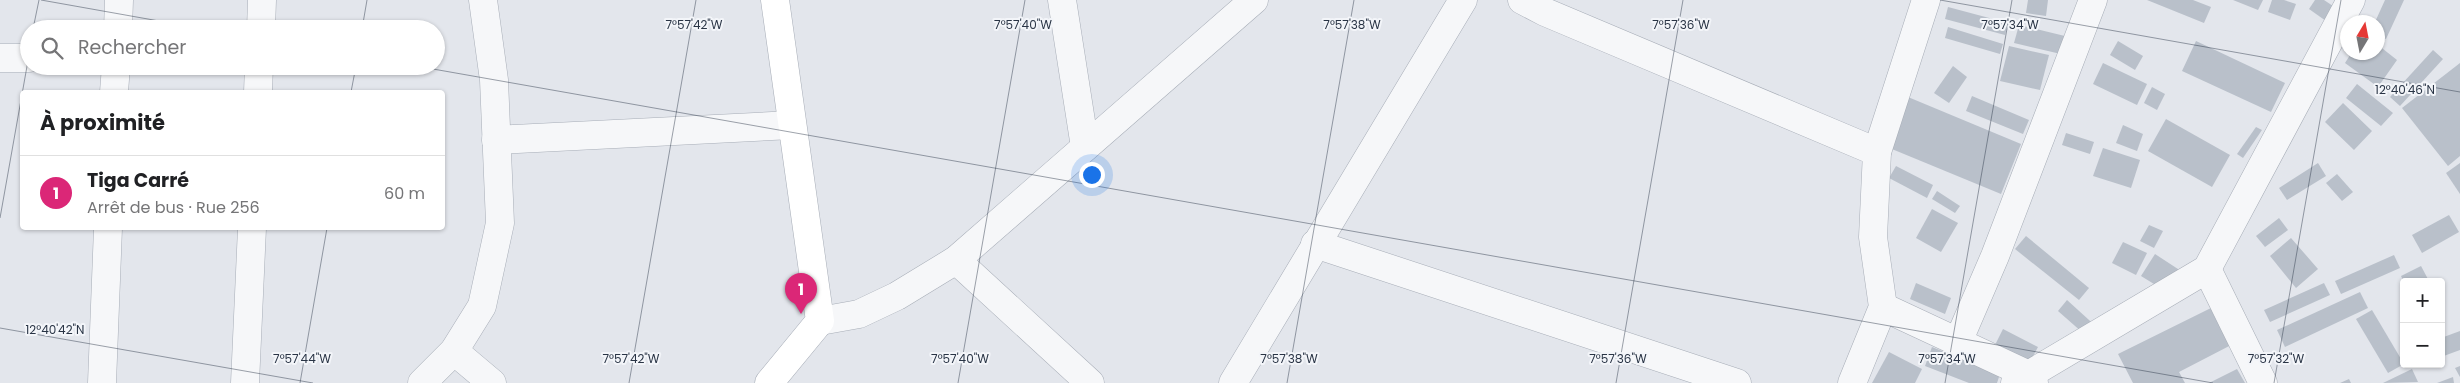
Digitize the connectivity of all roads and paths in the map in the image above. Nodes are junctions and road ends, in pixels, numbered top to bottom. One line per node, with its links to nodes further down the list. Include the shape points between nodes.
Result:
1 (119, 0): 12 (street)
2 (262, 0): 13 (street)
3 (483, 0): 21 (street, via 494,80)
4 (775, 0): 20 (street)
5 (1062, 0): 22 (street)
6 (1254, 0): 22 (street)
7 (1462, 0): 26 (street)
8 (1522, 0): 23 (street)
9 (1926, 0): 23 (street)
10 (2093, 0): 31 (street, via 1995,256)
11 (2351, 0): 28 (street)
12 (118, 20)
13 (261, 20)
14 (0, 58): 15 (street)
15 (20, 58)
16 (115, 75): 18 (street)
17 (259, 75): 19 (street)
18 (114, 90)
19 (258, 90)
20 (792, 125): 21 (street); 30 (street)
21 (496, 140): 32 (street, via 500,223 482,306)
22 (1085, 147): 27 (street)
23 (1877, 152): 29 (street, via 1873,237)
24 (108, 230): 34 (street)
25 (252, 230): 35 (street)
26 (1315, 244): 40 (street); 41 (street)
27 (956, 260): 30 (street, via 897,296 859,314); 39 (street)
28 (2207, 269): 33 (street); 43 (street)
29 (1882, 307): 31 (street); 42 (street)
30 (820, 321): 38 (street)
31 (1958, 342): 33 (street)
32 (454, 351): 36 (street); 37 (street)
33 (2027, 381)
34 (102, 383)
35 (245, 383)
36 (422, 383)
37 (492, 383)
38 (770, 383)
39 (1090, 383)
40 (1233, 383)
41 (1737, 383)
42 (1852, 383)
43 (2263, 383)

